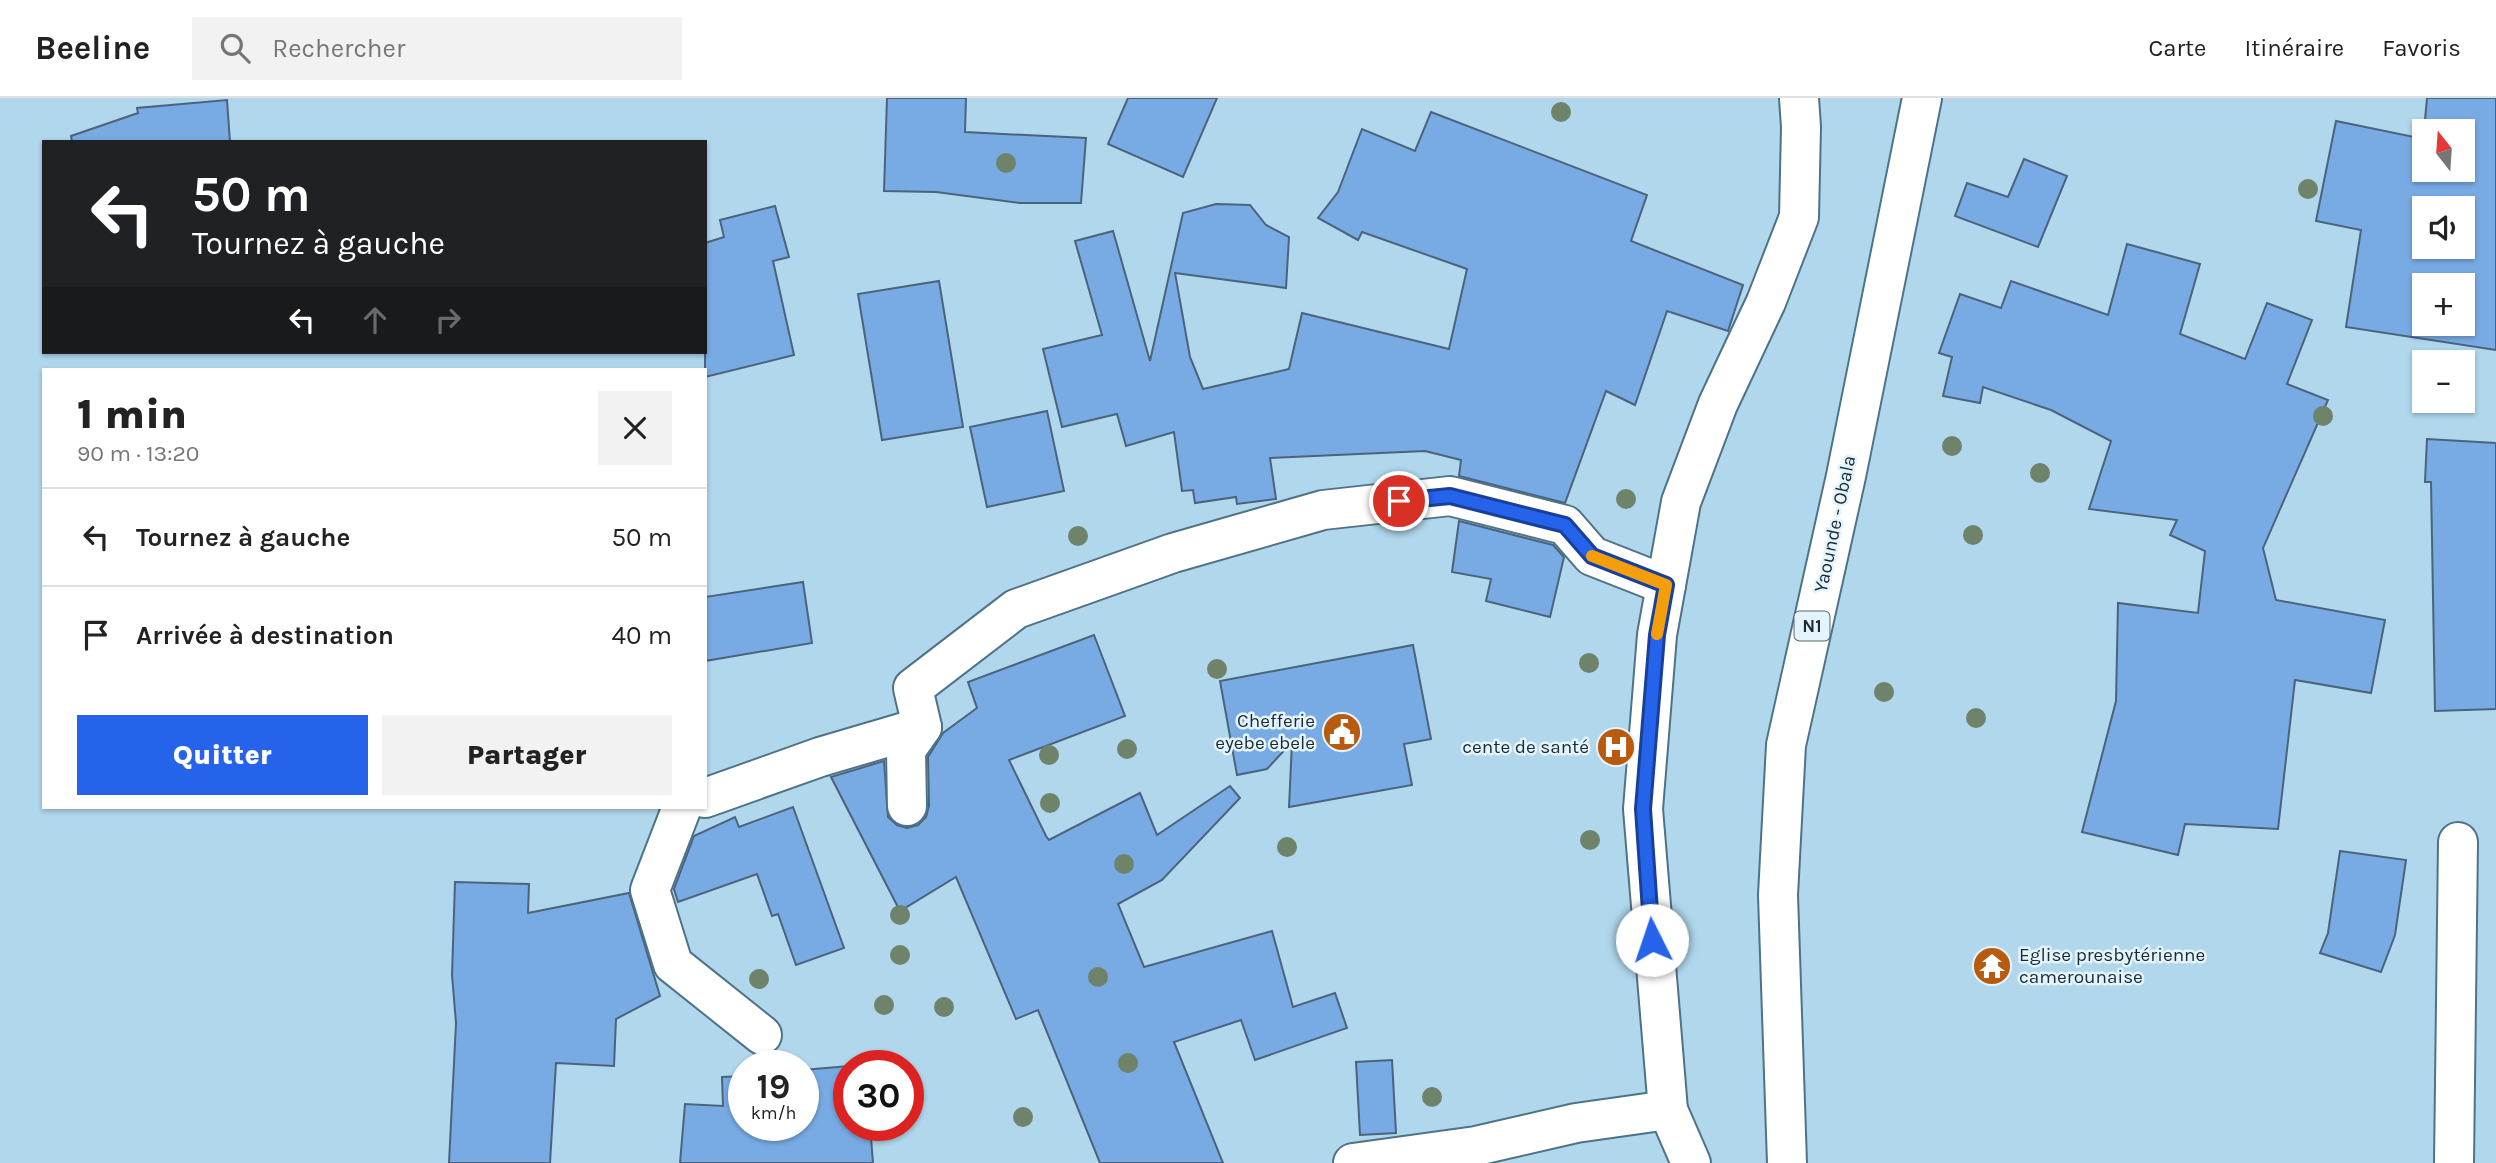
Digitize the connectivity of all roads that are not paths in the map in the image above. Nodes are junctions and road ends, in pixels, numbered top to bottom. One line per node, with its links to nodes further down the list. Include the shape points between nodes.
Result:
1 (1799, 98): 3 (main road, via 1799,216 1681,502)
2 (1922, 98): 13 (main road, Yaounde - Obala / N1, via 1786,745 1778,895)
3 (1666, 585): 4 (main road, via 1592,556 1565,525 1450,496 1324,509 1173,553 1016,609 914,688); 10 (main road, via 1657,635 1643,809)
4 (922, 727): 5 (main road); 6 (main road, via 906,750)
5 (707, 797)
6 (907, 806)
7 (681, 809): 9 (main road, via 650,890 673,964)
8 (2458, 842): 14 (main road)
9 (762, 1035)
10 (1668, 1110): 11 (main road, via 1576,1123 1476,1146); 12 (main road)
11 (1353, 1163)
12 (1691, 1163)
13 (1787, 1163)
14 (2454, 1163)

